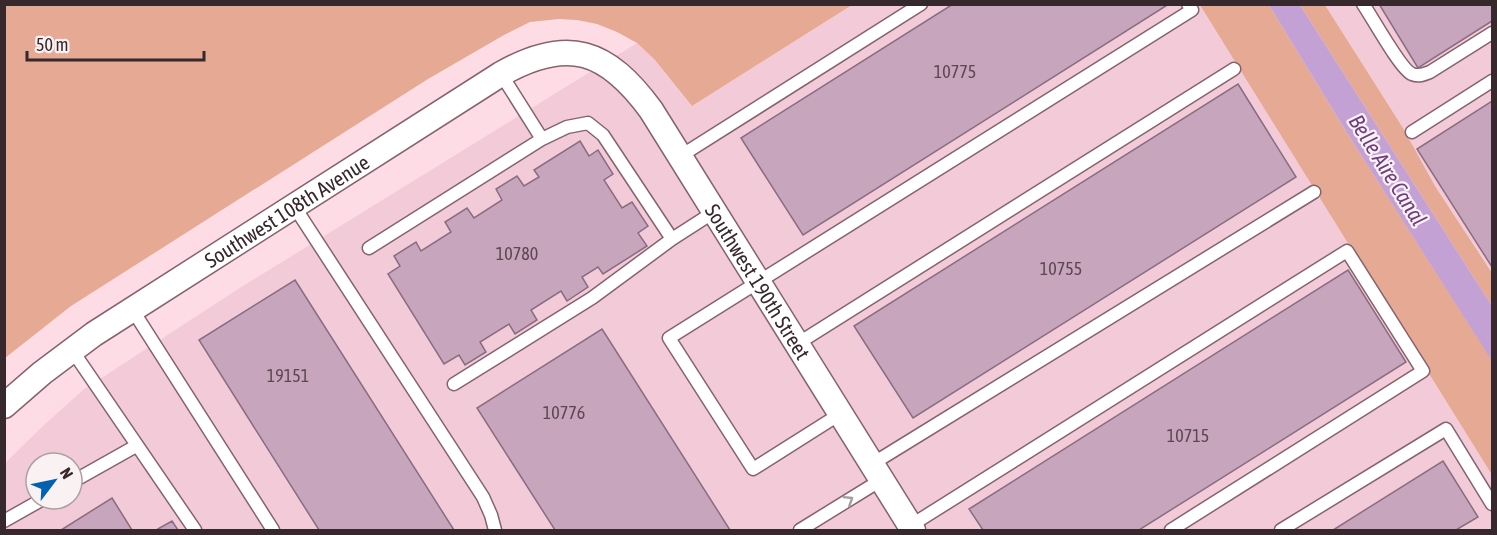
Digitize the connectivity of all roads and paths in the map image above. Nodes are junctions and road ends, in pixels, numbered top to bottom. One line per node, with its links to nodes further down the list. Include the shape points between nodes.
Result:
1 (921, 4): 11 (lane)
2 (1188, 4): 17 (lane, via 1192,10)
3 (1363, 4): 4 (lane, via 1401,64 1414,75 1430,72)
4 (1492, 33)
5 (584, 55): 7 (street, Southwest 108th Avenue, via 541,55); 11 (street, Southwest 190th Street, via 621,75 637,91)
6 (1234, 69): 19 (lane)
7 (501, 74): 10 (lane); 13 (street, Southwest 108th Avenue)
8 (1492, 81): 9 (lane)
9 (1412, 132)
10 (542, 139): 15 (lane, via 567,127 588,123 603,135); 16 (lane)
11 (680, 157): 14 (street, Southwest 190th Street)
12 (1314, 192): 25 (lane)
13 (294, 206): 18 (street, Southwest 108th Avenue); 34 (lane, via 483,497)
14 (714, 212): 15 (lane); 17 (street, Southwest 190th Street)
15 (672, 239): 21 (lane, via 592,298)
16 (369, 248)
17 (758, 281): 19 (street, Southwest 190th Street); 23 (lane, via 669,338 753,469)
18 (132, 309): 20 (street, Southwest 108th Avenue); 33 (lane)
19 (796, 344): 23 (street, Southwest 190th Street)
20 (72, 350): 22 (street, Southwest 108th Avenue); 24 (lane)
21 (454, 384)
22 (4, 406)
23 (840, 414): 25 (street, Southwest 190th Street)
24 (136, 446): 26 (lane); 32 (lane)
25 (877, 472): 30 (lane, one-way to 25); 31 (street, Southwest 190th Street)
26 (84, 475)
27 (1492, 504): 37 (lane, via 1446,429)
28 (24, 510): 29 (lane)
29 (4, 521)
30 (819, 526): 35 (lane)
31 (912, 528): 36 (lane, via 1347,251 1423,371)
32 (195, 531)
33 (273, 531)
34 (495, 531)
35 (800, 531)
36 (1171, 531)
37 (1281, 531)

